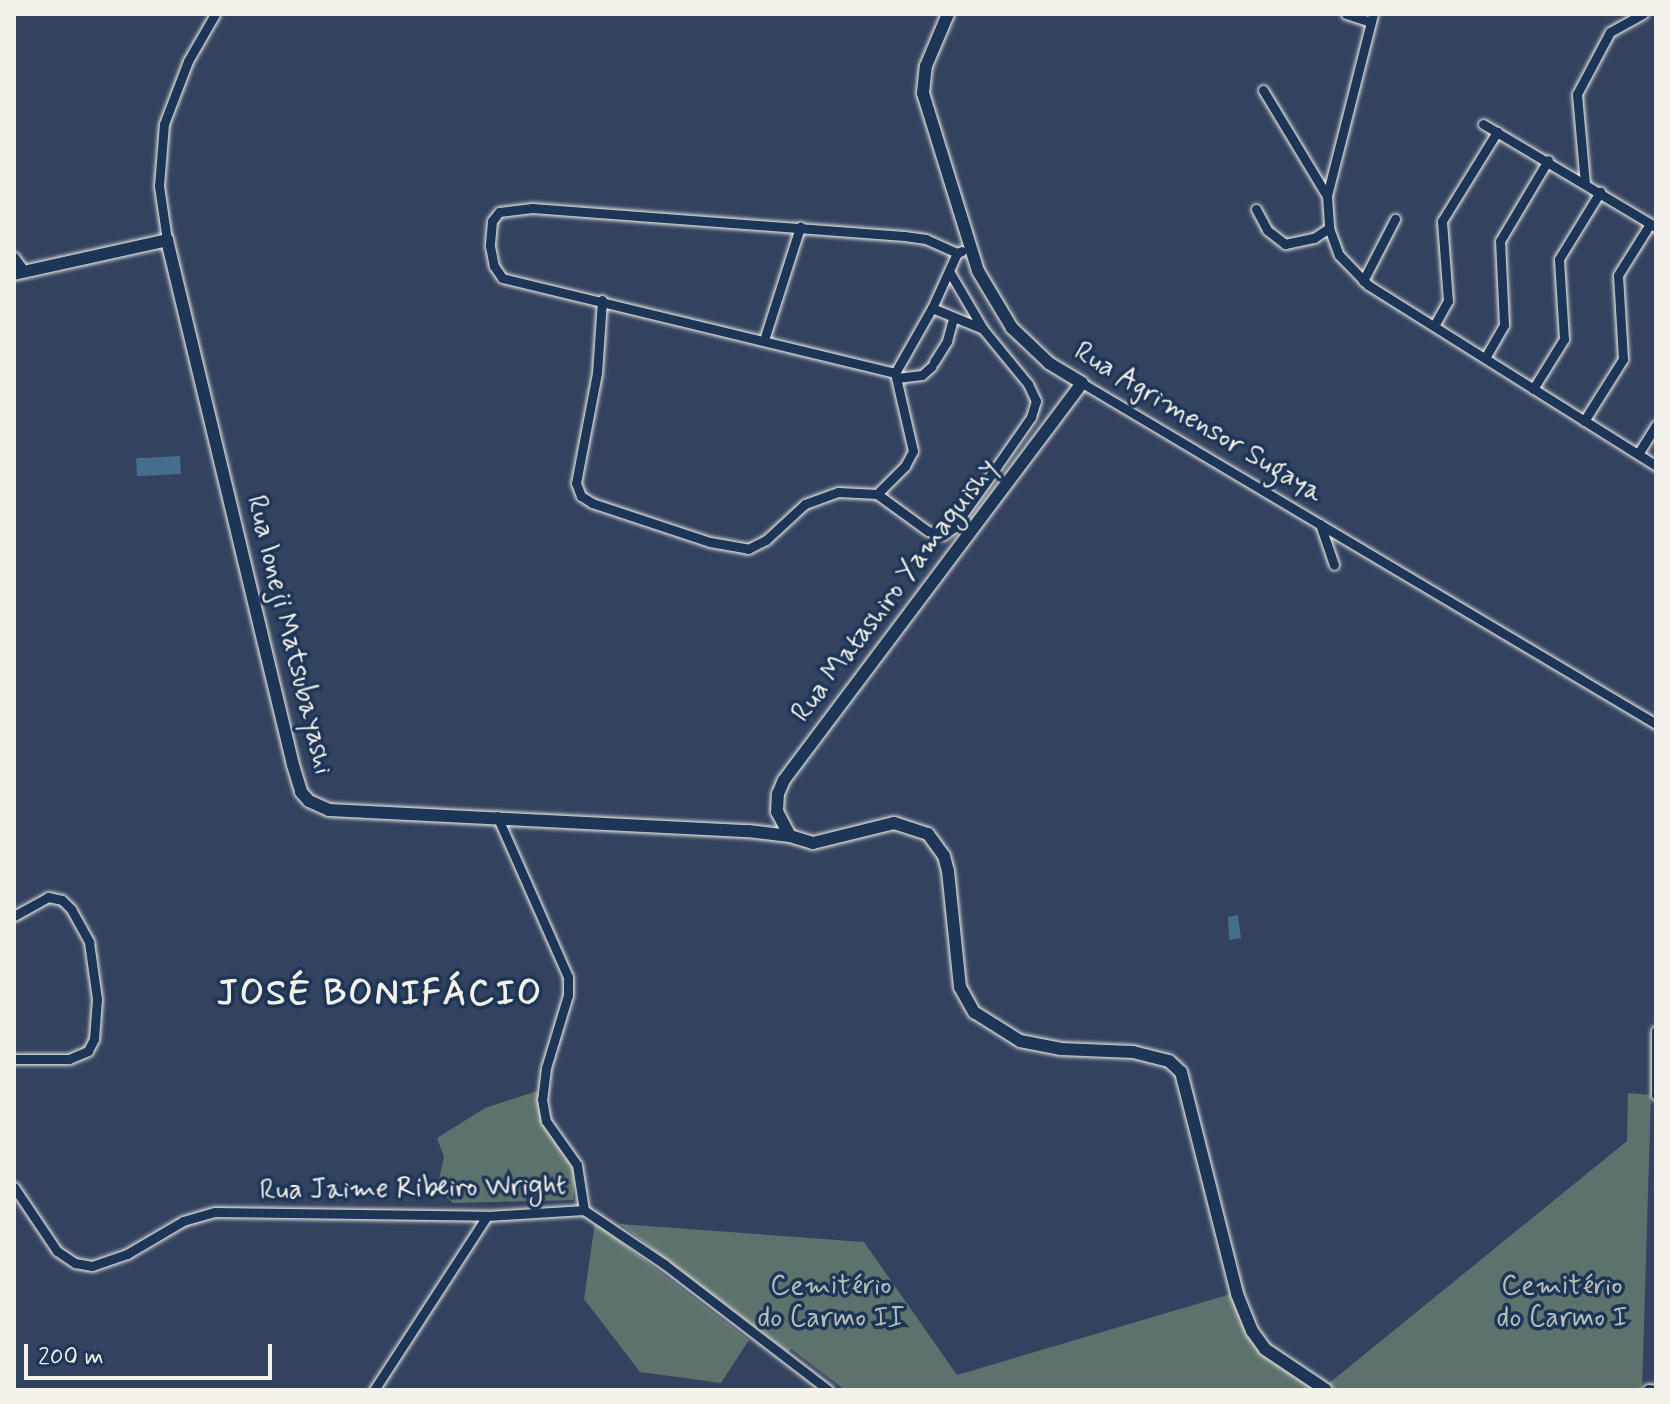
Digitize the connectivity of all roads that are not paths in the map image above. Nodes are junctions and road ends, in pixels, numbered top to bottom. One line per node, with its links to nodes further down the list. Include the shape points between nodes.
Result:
1 (215, 14): 18 (street, Rua Ioneji Matsubayashi, via 188,61 164,124 159,186)
2 (948, 14): 19 (main road, Rua Agrimensor Sugaya, via 926,66 923,93)
3 (1346, 14): 5 (street)
4 (1643, 14): 10 (street, via 1610,32 1577,94)
5 (1372, 18): 12 (street)
6 (1263, 90): 12 (street)
7 (1483, 124): 8 (street)
8 (1497, 132): 9 (street); 27 (street, via 1442,221 1448,301)
9 (1548, 160): 10 (street); 30 (street, via 1500,241 1504,325)
10 (1585, 184): 11 (street)
11 (1600, 192): 15 (street); 33 (street, via 1559,259 1564,339)
12 (1327, 196): 17 (street)
13 (1256, 209): 17 (street, via 1267,230 1285,244 1314,238)
14 (1395, 219): 23 (street)
15 (1653, 225): 34 (street, via 1618,275 1623,359)
16 (800, 227): 19 (street, via 915,237); 24 (street, via 532,208 499,212 492,221 490,246 502,278); 29 (street)
17 (1329, 228): 23 (street, via 1339,255)
18 (167, 240): 22 (main road); 42 (main road, Rua Ioneji Matsubayashi, via 301,792 313,805 329,810)
19 (964, 250): 21 (street); 32 (main road, Rua Agrimensor Sugaya, via 1012,328 1049,363)
20 (14, 257): 22 (street)
21 (949, 271): 25 (street); 28 (street)
22 (19, 272)
23 (1363, 281): 27 (street)
24 (602, 300): 29 (street); 38 (street, via 597,373 576,483 581,496 710,542 748,549 820,496)
25 (932, 308): 26 (street); 31 (street)
26 (953, 318): 28 (street); 31 (street, via 933,364 922,375)
27 (1434, 326): 30 (street)
28 (983, 329): 38 (street, via 1035,394 1031,417 943,535 928,531)
29 (764, 340): 31 (street)
30 (1485, 358): 33 (street)
31 (896, 375): 38 (street, via 913,451)
32 (1082, 383): 39 (street, Rua Agrimensor Sugaya); 43 (main road, Rua Matashiro Yamaguishy, via 784,780 777,812)
33 (1533, 389): 34 (street)
34 (1584, 421): 36 (street)
35 (1656, 425): 36 (street)
36 (1638, 454): 37 (street)
37 (1656, 466)
38 (877, 494)
39 (1320, 524): 40 (street); 41 (street, Rua Agrimensor Sugaya)
40 (1334, 565)
41 (1656, 724)
42 (497, 816): 43 (main road, Rua Ioneji Matsubayashi); 49 (street, Rua Jaime Ribeiro Wright, via 568,977 542,1099 546,1121 577,1165)
43 (790, 836): 53 (main road, Rua Ioneji Matsubayashi, via 823,843 894,823 928,834 948,871 960,987 974,1012 1020,1041 1133,1052 1175,1066 1186,1085 1237,1294 1252,1331 1265,1349)
44 (14, 916): 46 (street, via 48,897 62,900 89,942 97,999 88,1051 69,1059)
45 (1656, 1031): 47 (street)
46 (14, 1059)
47 (1656, 1095)
48 (14, 1187): 50 (street, Rua Jaime Ribeiro Wright, via 57,1251 92,1266 183,1221 215,1212)
49 (584, 1210): 50 (street, Rua Jaime Ribeiro Wright); 52 (street, via 664,1264)
50 (487, 1216): 51 (street)
51 (374, 1390)
52 (828, 1390)
53 (1326, 1390)

